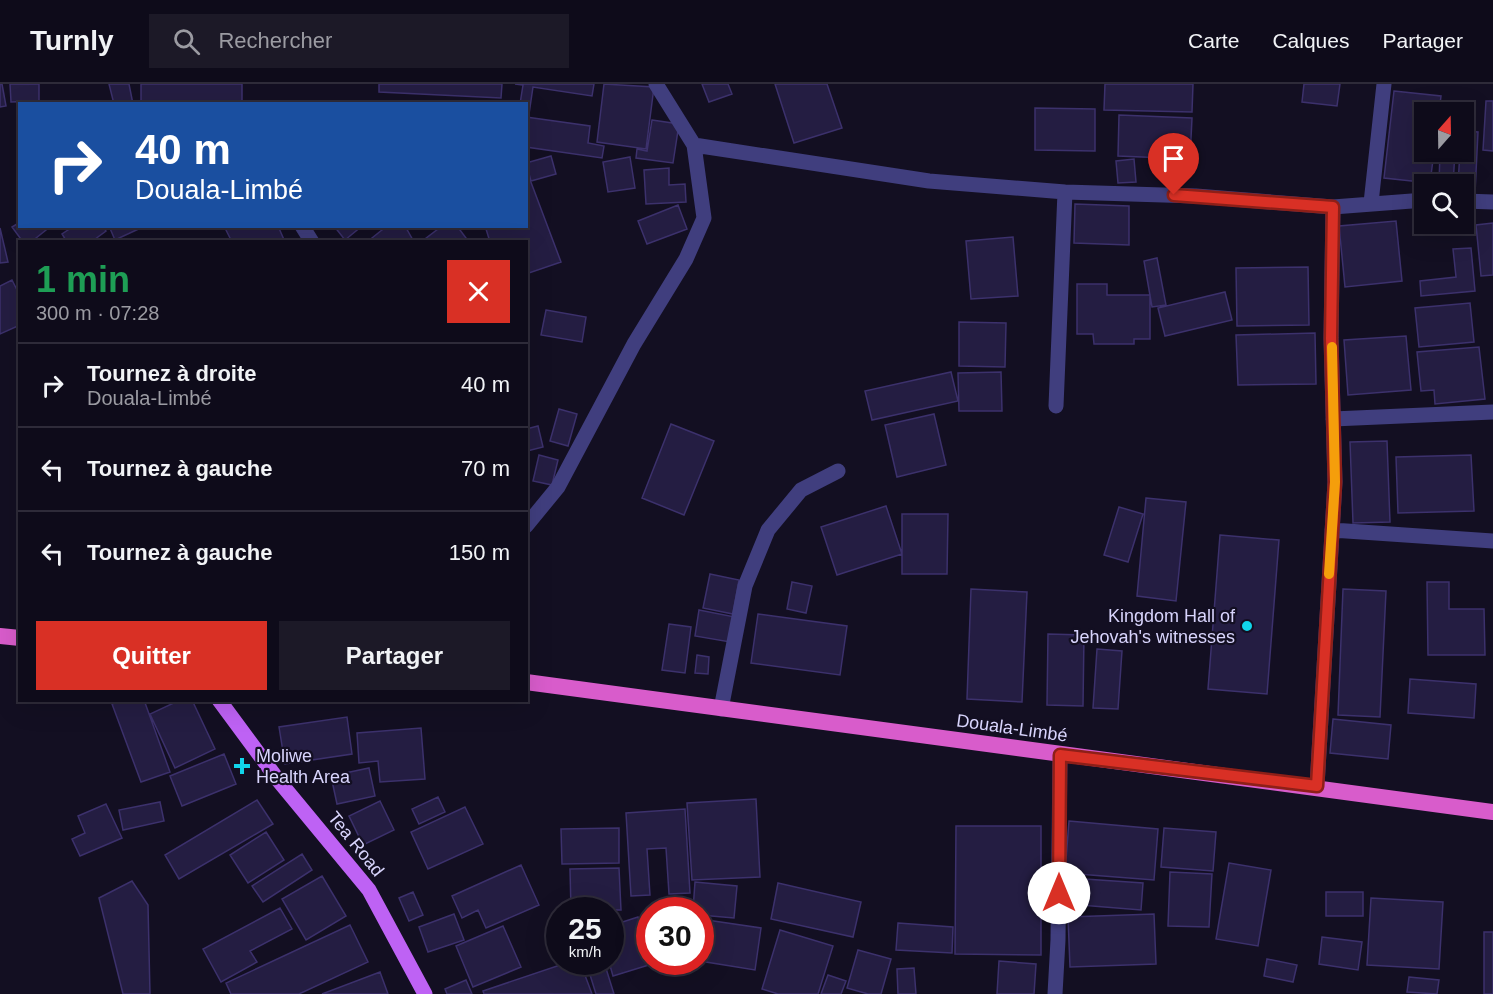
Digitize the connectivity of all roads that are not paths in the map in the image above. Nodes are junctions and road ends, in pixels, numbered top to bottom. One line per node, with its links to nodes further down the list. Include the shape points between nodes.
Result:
1 (656, 84): 3 (street)
2 (1384, 84): 8 (street)
3 (694, 146): 4 (street, via 929,181); 14 (street, via 704,218 686,259 634,344 558,487)
4 (1065, 192): 9 (street, via 1196,196); 10 (street)
5 (1414, 201): 8 (street)
6 (1474, 201): 7 (street)
7 (1493, 202)
8 (1371, 203): 9 (street)
9 (1333, 207): 12 (street)
10 (1056, 406)
11 (1493, 412): 12 (street)
12 (1333, 419): 15 (street)
13 (838, 471): 21 (street, via 801,490 768,530 746,586)
14 (528, 524)
15 (1332, 530): 16 (street); 23 (street)
16 (1493, 541)
17 (0, 636): 18 (highway)
18 (18, 638)
19 (528, 682): 21 (highway, Douala-Limbé)
20 (220, 702): 25 (main road, Tea Road, via 278,780 369,890)
21 (721, 708): 22 (highway, Douala-Limbé)
22 (1060, 755): 23 (highway, Douala-Limbé); 26 (street)
23 (1317, 786): 24 (highway, Douala-Limbé)
24 (1493, 812)
25 (425, 994)
26 (1054, 994)

